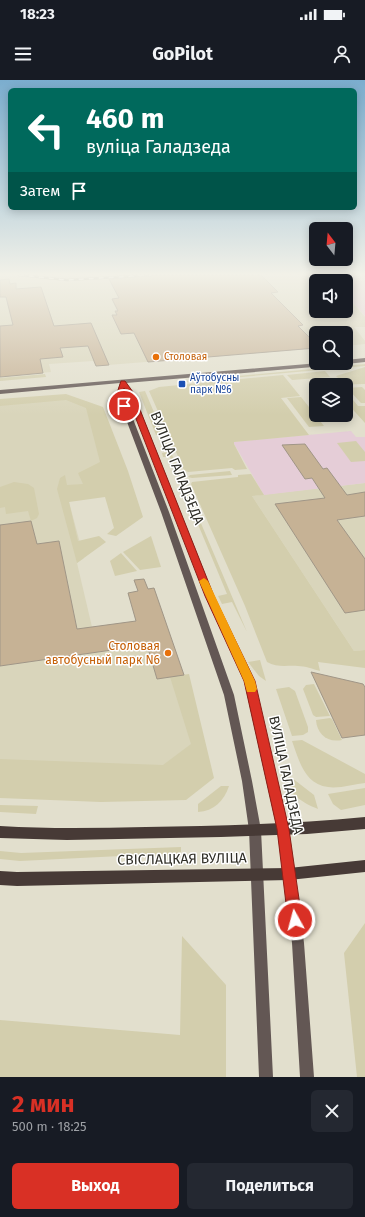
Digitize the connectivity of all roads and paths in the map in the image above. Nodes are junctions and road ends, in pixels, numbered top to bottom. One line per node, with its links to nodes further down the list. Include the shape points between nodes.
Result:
1 (365, 360): 2 (main road)
2 (353, 361)
3 (309, 365): 4 (main road)
4 (123, 382): 5 (main road); 7 (main road, ВУЛІЦА ГАЛАДЗЕДА, via 130,392 210,596 249,681); 8 (main road, ВУЛІЦА ГАЛАДЗЕДА, via 120,393 124,406 165,512 229,695)
5 (0, 392)
6 (365, 823): 7 (main road, СВІСЛАЦКАЯ ВУЛІЦА)
7 (283, 829): 8 (main road, СВІСЛАЦКАЯ ВУЛІЦА); 11 (main road, ВУЛІЦА ГАЛАДЗЕДА)
8 (255, 830): 9 (main road, СВІСЛАЦКАЯ ВУЛІЦА, via 196,833); 12 (main road, ВУЛІЦА ГАЛАДЗЕДА)
9 (0, 832)
10 (365, 866): 11 (main road, СВІСЛАЦКАЯ ВУЛІЦА)
11 (290, 874): 12 (main road, СВІСЛАЦКАЯ ВУЛІЦА); 15 (main road, ВУЛІЦА ГАЛАДЗЕДА, via 298,943)
12 (258, 875): 13 (main road, СВІСЛАЦКАЯ ВУЛІЦА); 14 (main road, ВУЛІЦА ГАЛАДЗЕДА)
13 (0, 878)
14 (266, 1077)
15 (307, 1077)

